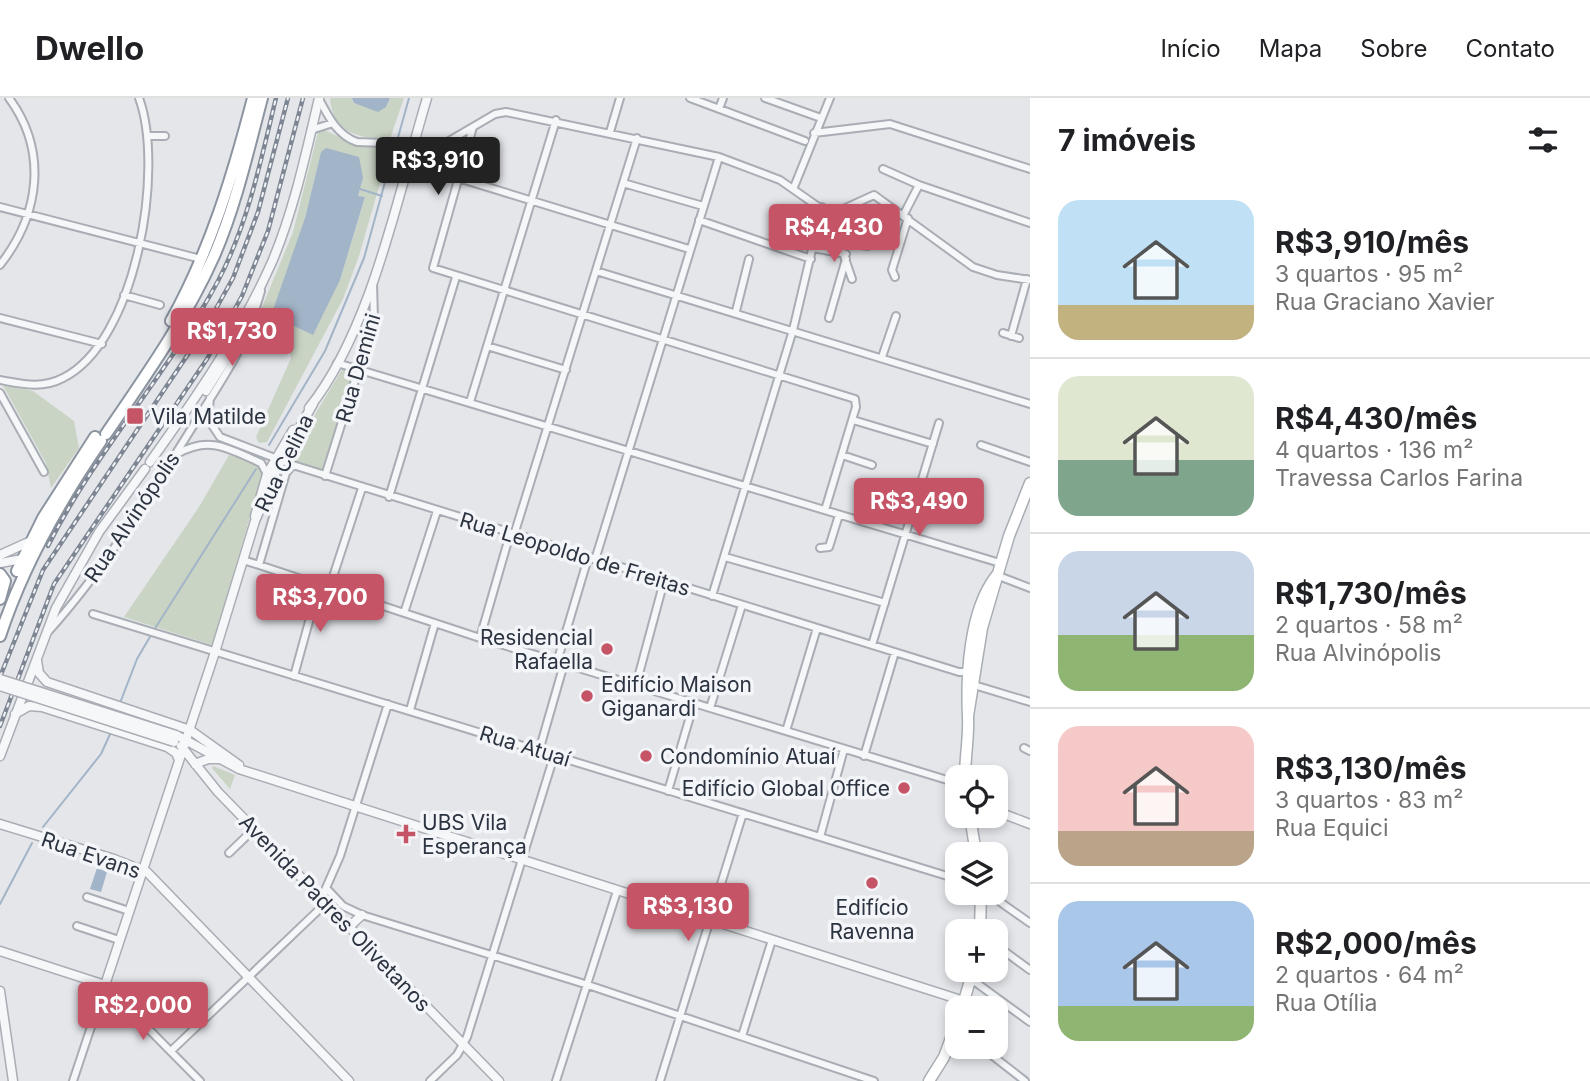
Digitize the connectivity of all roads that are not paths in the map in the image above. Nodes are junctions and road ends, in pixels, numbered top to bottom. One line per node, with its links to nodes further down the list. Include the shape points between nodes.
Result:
1 (9, 98): 36 (street, via 28,129 34,155)
2 (139, 98): 20 (street)
3 (253, 98): 48 (highway)
4 (262, 98): 90 (highway, via 214,256 158,357)
5 (319, 98): 15 (street); 17 (street, Rua Alvinópolis)
6 (427, 98): 24 (street, Rua Demini)
7 (620, 98): 18 (street)
8 (690, 98): 12 (street)
9 (723, 98): 12 (street)
10 (765, 98): 13 (street)
11 (830, 98): 13 (street)
12 (719, 109): 23 (street)
13 (821, 118): 19 (street)
14 (556, 120): 16 (street, via 500,113); 18 (street); 32 (street)
15 (332, 123): 17 (street); 24 (street, via 350,139)
16 (473, 127): 24 (street, via 442,145); 28 (street)
17 (311, 131): 58 (street, Rua Alvinópolis, via 288,218)
18 (610, 132): 22 (street)
19 (814, 133): 27 (street, via 890,124); 31 (street)
20 (148, 136): 21 (street); 43 (street, via 151,169)
21 (165, 136)
22 (637, 138): 25 (street); 29 (street)
23 (805, 141)
24 (414, 143): 55 (street, Rua Demini)
25 (719, 157): 31 (street); 33 (street)
26 (883, 169): 30 (street)
27 (1030, 169)
28 (458, 178): 32 (street); 53 (street, via 433,268)
29 (623, 183): 33 (street); 41 (street)
30 (919, 185): 38 (street); 40 (street)
31 (794, 187): 35 (street)
32 (532, 201): 41 (street); 59 (street)
33 (703, 206): 39 (street)
34 (0, 207): 36 (street)
35 (822, 207): 37 (street); 45 (street)
36 (29, 215): 43 (street); 51 (street)
37 (830, 215): 38 (street, via 874,195); 42 (street)
38 (906, 216): 54 (street, via 892,270); 57 (street, via 973,267)
39 (699, 220): 46 (street); 50 (street)
40 (1030, 223)
41 (610, 224): 46 (street); 52 (street)
42 (840, 242): 44 (street); 47 (street)
43 (139, 243): 48 (street); 61 (street)
44 (868, 246)
45 (813, 248): 47 (street); 50 (street)
46 (689, 249): 60 (street)
47 (846, 256): 56 (street); 68 (street)
48 (202, 259): 90 (highway, via 164,333)
49 (749, 259): 63 (street)
50 (811, 259): 69 (street)
51 (0, 265)
52 (596, 271): 60 (street); 65 (street)
53 (456, 277): 59 (street); 82 (street)
54 (895, 277)
55 (373, 279): 77 (street, Rua Celina); 78 (street, Rua Demini, via 376,309)
56 (852, 279)
57 (1029, 279): 71 (street)
58 (262, 281): 64 (street, Rua Alvinópolis); 91 (street, Rua Alvinópolis, via 229,346)
59 (504, 291): 65 (street); 75 (street)
60 (676, 293): 63 (street); 73 (street)
61 (124, 295): 62 (street); 74 (street)
62 (160, 305)
63 (736, 311): 69 (street)
64 (254, 315): 84 (street, Rua Alvinópolis); 91 (street, via 193,410)
65 (583, 315): 73 (street); 79 (street)
66 (896, 316): 76 (street)
67 (0, 318): 74 (street)
68 (829, 318)
69 (793, 330): 76 (street); 80 (street)
70 (1003, 333): 71 (street)
71 (1011, 336): 72 (street)
72 (1019, 338)
73 (662, 340): 80 (street); 94 (street)
74 (102, 344): 81 (street, via 61,379 36,385)
75 (487, 346): 79 (street); 85 (street)
76 (882, 357): 86 (street)
77 (337, 363): 78 (street); 97 (street, Rua Celina)
78 (359, 369): 82 (street); 103 (street, Rua Demini)
79 (566, 370): 89 (street)
80 (780, 376): 87 (street, via 856,400); 105 (street)
81 (0, 380)
82 (423, 388): 85 (street); 107 (street)
83 (0, 393): 101 (street)
84 (210, 398): 96 (street, Rua Alvinópolis); 97 (street, Rua Leopoldo de Freitas, via 208,419 216,433)
85 (470, 402): 89 (street)
86 (1030, 404)
87 (853, 420): 92 (street); 95 (street)
88 (939, 423): 92 (street)
89 (549, 425): 94 (street); 113 (street)
90 (100, 435): 114 (highway, via 62,484); 118 (highway)
91 (168, 437): 139 (street, Rua Alvinópolis, via 84,556)
92 (933, 444): 112 (street)
93 (981, 445): 98 (street)
94 (630, 450): 105 (street); 120 (street)
95 (842, 455): 100 (street); 108 (street)
96 (175, 456): 102 (street, via 190,447 213,445 261,463); 139 (street, Rua Alvinópolis, via 114,547)
97 (278, 459): 99 (street, Rua Leopoldo de Freitas); 102 (street, Rua Celina); 111 (street, Rua Celina)
98 (1030, 462)
99 (293, 465): 103 (street, Rua Leopoldo de Freitas); 123 (street, Rua Celina, via 286,473)
100 (872, 465)
101 (44, 472)
102 (267, 474): 111 (street, Rua Celina)
103 (325, 476): 106 (street, Rua Leopoldo de Freitas)
104 (1030, 483): 122 (main road)
105 (746, 486): 108 (street); 117 (street)
106 (362, 488): 107 (street, Rua Leopoldo de Freitas); 129 (street)
107 (389, 497): 109 (street, Rua Leopoldo de Freitas)
108 (825, 510): 110 (street)
109 (437, 511): 113 (street, Rua Leopoldo de Freitas); 134 (street)
110 (839, 514): 112 (street); 115 (street, via 829,547)
111 (255, 521): 119 (street, Rua Celina)
112 (906, 534): 122 (street); 132 (street)
113 (512, 535): 120 (street, Rua Leopoldo de Freitas); 141 (street)
114 (31, 541): 116 (street); 118 (highway)
115 (820, 548)
116 (0, 555)
117 (724, 556): 130 (street); 132 (street)
118 (27, 558): 121 (street); 136 (highway); 140 (highway)
119 (243, 559): 123 (street); 143 (street, Rua Celina)
120 (591, 559): 126 (street, Rua Leopoldo de Freitas); 146 (street)
121 (0, 563)
122 (1000, 563): 125 (main road)
123 (259, 565): 127 (street)
124 (0, 574): 131 (highway, via 5,581)
125 (996, 575): 128 (street); 147 (main road, via 975,626)
126 (664, 581): 130 (street, Rua Leopoldo de Freitas); 150 (street)
127 (319, 585): 129 (street); 148 (street)
128 (1030, 587)
129 (329, 589): 134 (street)
130 (712, 596): 133 (street, Rua Leopoldo de Freitas)
131 (0, 599)
132 (885, 603): 142 (street)
133 (741, 605): 138 (street, Rua Leopoldo de Freitas); 157 (street)
134 (404, 613): 137 (street)
135 (93, 614): 143 (street, Rua Atuaí)
136 (0, 616)
137 (435, 623): 141 (street); 158 (street)
138 (817, 628): 142 (street, Rua Leopoldo de Freitas); 163 (street)
139 (46, 635): 145 (street, Rua Alvinópolis)
140 (0, 636)
141 (480, 638): 146 (street)
142 (872, 645): 144 (street, Rua Leopoldo de Freitas)
143 (215, 652): 148 (street, Rua Atuaí); 162 (street, Rua Celina)
144 (895, 652): 147 (street, Rua Leopoldo de Freitas); 170 (street)
145 (37, 660): 153 (street, via 44,679); 159 (street, Rua Alvinópolis)
146 (561, 663): 150 (street); 167 (street)
147 (972, 671): 151 (main road); 161 (main road)
148 (294, 676): 156 (street, Rua Atuaí)
149 (0, 679): 164 (street, bridge)
150 (636, 685): 155 (street)
151 (974, 685): 154 (street); 161 (main road)
152 (0, 686): 164 (street, bridge)
153 (72, 692): 160 (street, via 64,702); 162 (street)
154 (1030, 702)
155 (694, 703): 157 (street); 177 (street)
156 (388, 704): 158 (street, Rua Atuaí); 178 (street)
157 (710, 708): 163 (street)
158 (410, 710): 167 (street, Rua Atuaí)
159 (15, 714): 160 (street, via 34,706); 169 (street, Rua Alvinópolis)
160 (65, 714): 172 (street, via 167,747)
161 (968, 716): 174 (main road)
162 (190, 730): 165 (street, Rua Celina); 175 (street)
163 (786, 731): 166 (street)
164 (175, 738): 165 (street, Avenida Padres Olivetanos)
165 (184, 744): 171 (street); 172 (street, Rua Celina); 173 (street, Avenida Padres Olivetanos)
166 (844, 750): 170 (street); 184 (street)
167 (539, 751): 168 (street, Rua Atuaí)
168 (554, 755): 177 (street, Rua Atuaí); 186 (street)
169 (0, 756)
170 (864, 756): 176 (street)
171 (220, 759): 173 (street); 175 (street)
172 (179, 760): 187 (street, Rua Celina)
173 (195, 764): 183 (street, Avenida Padres Olivetanos)
174 (966, 765)
175 (247, 771): 178 (street)
176 (945, 780)
177 (668, 791): 179 (street, Rua Atuaí)
178 (356, 807): 186 (street); 190 (street)
179 (743, 813): 184 (street, Rua Atuaí); 195 (street)
180 (1008, 816): 182 (street)
181 (0, 824): 187 (street, Rua Evans)
182 (1030, 824)
183 (255, 828): 185 (street); 190 (street, Avenida Padres Olivetanos)
184 (820, 837): 188 (street, Rua Atuaí)
185 (229, 853)
186 (522, 862): 189 (street); 203 (street)
187 (142, 869): 193 (street, Rua Celina); 205 (street, Rua Evans)
188 (945, 875)
189 (617, 891): 195 (street); 208 (street)
190 (326, 896): 194 (street); 198 (street, Avenida Padres Olivetanos); 205 (street)
191 (88, 897): 193 (street)
192 (1004, 905): 196 (street)
193 (129, 911): 199 (street, Rua Celina)
194 (362, 915): 198 (street); 203 (street)
195 (709, 921): 200 (street); 211 (street)
196 (1030, 923)
197 (77, 926): 199 (street)
198 (350, 926): 214 (street, Avenida Padres Olivetanos)
199 (117, 939): 207 (street, Rua Celina)
200 (772, 940): 210 (street); 213 (street)
201 (0, 951): 207 (street)
202 (1008, 954): 204 (street)
203 (494, 957): 208 (street); 214 (street)
204 (1030, 970)
205 (249, 978): 217 (street); 222 (street, Rua Evans)
206 (982, 982): 212 (street)
207 (105, 985): 217 (street); 220 (street)
208 (588, 985): 211 (street); 225 (street)
209 (0, 990): 216 (street)
210 (945, 999)
211 (680, 1016): 213 (street); 226 (street)
212 (1030, 1022)
213 (742, 1036): 227 (street)
214 (463, 1045): 223 (street); 224 (street, Avenida Padres Olivetanos)
215 (945, 1050): 228 (main road)
216 (4, 1051): 219 (street)
217 (171, 1051): 221 (street)
218 (997, 1059): 229 (street)
219 (13, 1081)
220 (73, 1081)
221 (200, 1081)
222 (349, 1081)
223 (430, 1081)
224 (499, 1081)
225 (556, 1081)
226 (660, 1081)
227 (874, 1081)
228 (929, 1081)
229 (1025, 1081)

